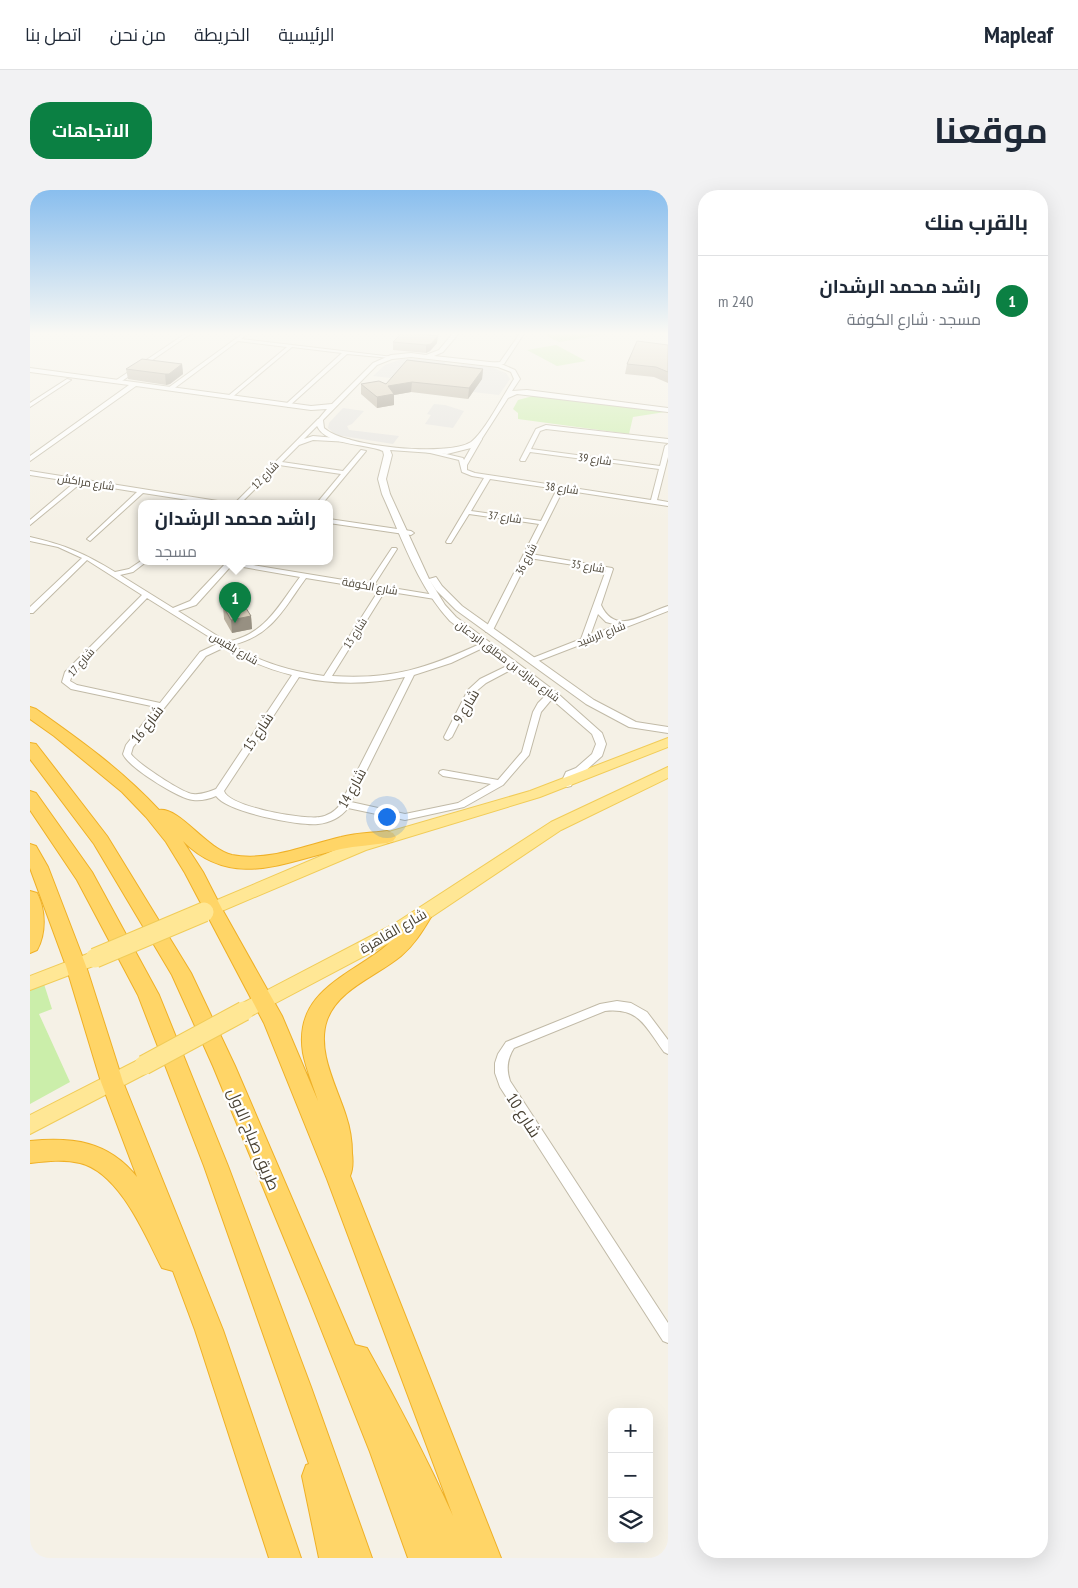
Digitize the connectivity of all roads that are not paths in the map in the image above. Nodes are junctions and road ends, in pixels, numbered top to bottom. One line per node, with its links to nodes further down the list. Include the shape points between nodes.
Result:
1 (44, 396): 12 (street)
2 (110, 396): 26 (street)
3 (112, 396): 30 (street)
4 (203, 396): 18 (street, via 310,411 319,414)
5 (221, 396): 10 (street)
6 (298, 396): 13 (street)
7 (345, 396): 14 (street)
8 (561, 396): 15 (street)
9 (579, 396): 15 (street)
10 (230, 397): 13 (street)
11 (506, 397): 19 (street)
12 (30, 405)
13 (288, 405): 14 (street, via 319,408)
14 (336, 405): 18 (street)
15 (648, 405): 16 (street); 17 (street)
16 (668, 405)
17 (668, 410)
18 (321, 419): 21 (street, via 324,432); 23 (street, شارع 12)
19 (479, 439): 29 (street, via 459,450); 33 (street)
20 (668, 441): 25 (street, شارع 39, via 548,427 538,430)
21 (352, 442): 22 (street); 23 (street, شارع 12, via 313,438)
22 (374, 445): 28 (street); 50 (street, شارع مبارك بن مطلق الردعان, via 388,453 383,485)
23 (294, 446): 32 (street, شارع 12)
24 (668, 446): 34 (street)
25 (528, 450): 31 (street, شارع 39); 34 (street, شارع 39)
26 (30, 451)
27 (363, 451): 36 (street)
28 (413, 451): 29 (street); 50 (street, شارع مبارك بن مطلق الردعان, via 402,453 395,460 390,481)
29 (429, 452): 33 (street, شارع 38, via 458,458)
30 (30, 459)
31 (523, 460)
32 (277, 463): 36 (street); 42 (street, شارع 12)
33 (464, 465): 37 (street, شارع 38, via 466,473)
34 (662, 468): 44 (street)
35 (30, 473): 38 (street, شارع مراكش)
36 (345, 473): 43 (street)
37 (488, 477): 39 (street, شارع 38); 46 (street, شارع 37)
38 (80, 481): 40 (street, شارع مراكش); 48 (street)
39 (561, 488): 44 (street, شارع 38); 49 (street, شارع 36)
40 (142, 491): 41 (street, شارع مراكش); 52 (street, شارع مراكش)
41 (189, 500)
42 (242, 500)
43 (323, 500)
44 (654, 502): 45 (street, شارع 38)
45 (668, 504)
46 (467, 512): 49 (street, شارع 37); 53 (street, شارع 37)
47 (333, 522): 50 (street)
48 (30, 523)
49 (544, 523): 55 (street, شارع 36)
50 (407, 533): 65 (street, شارع مبارك بن مطلق الردعان, via 424,579); 67 (street, شارع مبارك بن مطلق الردعان, via 436,584)
51 (30, 539): 56 (street, شارع بلقيس, via 60,546)
52 (90, 539)
53 (449, 542)
54 (394, 548): 62 (street)
55 (528, 556): 66 (street, شارع 35, via 610,569); 73 (street, شارع 36)
56 (86, 557): 60 (street, شارع بلقيس); 69 (street)
57 (139, 565): 60 (street, via 131,571)
58 (225, 565): 70 (street, شارع الكوفة, via 193,603)
59 (245, 565): 61 (street, شارع الكوفة)
60 (114, 574): 64 (street, شارع بلقيس)
61 (305, 575): 62 (street, شارع الكوفة); 75 (street, via 260,632 240,641)
62 (370, 586): 63 (street, شارع الكوفة)
63 (383, 589): 65 (street, شارع الكوفة); 81 (street, شارع 13)
64 (146, 595): 70 (street, شارع بلقيس); 84 (street, شارع 17, via 68,674 66,682 74,687)
65 (435, 598): 71 (street, شارع مبارك بن مطلق الردعان)
66 (598, 606): 72 (street, via 608,621); 74 (street, شارع 35)
67 (459, 608): 71 (street); 73 (street, شارع مبارك بن مطلق الردعان)
68 (668, 608): 72 (street, شارع الرشيد)
69 (30, 610)
70 (173, 611): 75 (street, شارع بلقيس)
71 (446, 612): 76 (street, شارع مبارك بن مطلق الردعان)
72 (626, 624): 74 (street, شارع الرشيد)
73 (490, 630): 77 (street, شارع مبارك بن مطلق الردعان)
74 (585, 640): 77 (street, شارع الرشيد)
75 (225, 643): 79 (street, شارع بلقيس, via 263,664); 84 (street, شارع 16, via 203,654)
76 (485, 645): 78 (street, شارع مبارك بن مطلق الردعان); 80 (street, شارع بلقيس)
77 (534, 661): 83 (street, شارع مبارك بن مطلق الردعان)
78 (514, 666): 82 (street, شارع مبارك بن مطلق الردعان); 90 (street, شارع 9, via 483,681 471,692)
79 (297, 674): 81 (street, شارع بلقيس); 97 (street, شارع 15)
80 (411, 674): 81 (street, شارع بلقيس, via 373,679); 99 (street, شارع 14)
81 (326, 678)
82 (552, 694): 87 (street, شارع مبارك بن مطلق الردعان); 95 (street, via 537,712 526,753)
83 (590, 702): 87 (street, via 594,707 590,712); 88 (street, شارع مبارك بن مطلق الردعان, via 633,725)
84 (161, 706): 97 (street, شارع 16, via 128,748 128,757 180,794 203,798)
85 (30, 707): 89 (street)
86 (30, 712): 89 (highway)
87 (574, 712): 96 (street, شارع مبارك بن مطلق الردعان, via 597,733 601,744 597,756 570,775)
88 (668, 730)
89 (60, 733): 100 (highway, via 117,778)
90 (448, 737)
91 (668, 742): 96 (main road)
92 (30, 748): 115 (highway, طريق صباح الاول, via 101,840 181,974 224,1066)
93 (668, 772): 105 (main road, شارع القاهرة, via 556,826)
94 (444, 773): 95 (street)
95 (500, 783): 99 (street, via 462,805 405,817)
96 (567, 783): 101 (main road)
97 (219, 791): 99 (street, شارع 14, via 222,798 235,805 310,821 333,816)
98 (30, 796): 118 (highway, via 86,877 148,995 216,1166)
99 (345, 804)
100 (152, 813): 101 (highway, via 174,822 207,852 234,862 264,863 345,843); 104 (highway, via 183,854)
101 (387, 837): 104 (main road, via 307,866)
102 (30, 850): 107 (highway)
103 (30, 898): 106 (highway, via 35,925)
104 (208, 910): 107 (main road, bridge); 109 (highway)
105 (421, 916): 109 (main road, شارع القاهرة); 114 (highway, via 413,932 399,946 331,995 320,1008 313,1026 312,1050 336,1118)
106 (30, 945)
107 (85, 962): 108 (main road); 111 (highway)
108 (30, 983)
109 (254, 1006): 111 (main road, شارع القاهرة, bridge); 114 (highway, via 274,1022)
110 (668, 1049): 117 (street, شارع 10, via 640,1012 616,1005 510,1045 503,1055 500,1070 504,1084)
111 (112, 1082): 112 (main road, شارع القاهرة); 116 (highway)
112 (30, 1125)
113 (30, 1152): 116 (highway, via 63,1149 83,1153 102,1161 125,1179)
114 (339, 1179): 124 (highway)
115 (321, 1296): 122 (highway, طريق صباح الاول); 123 (highway, via 374,1386)
116 (209, 1330): 119 (highway)
117 (668, 1336)
118 (297, 1387): 120 (highway); 121 (highway)
119 (285, 1558)
120 (335, 1558)
121 (356, 1558)
122 (424, 1558)
123 (456, 1558)
124 (485, 1558)

